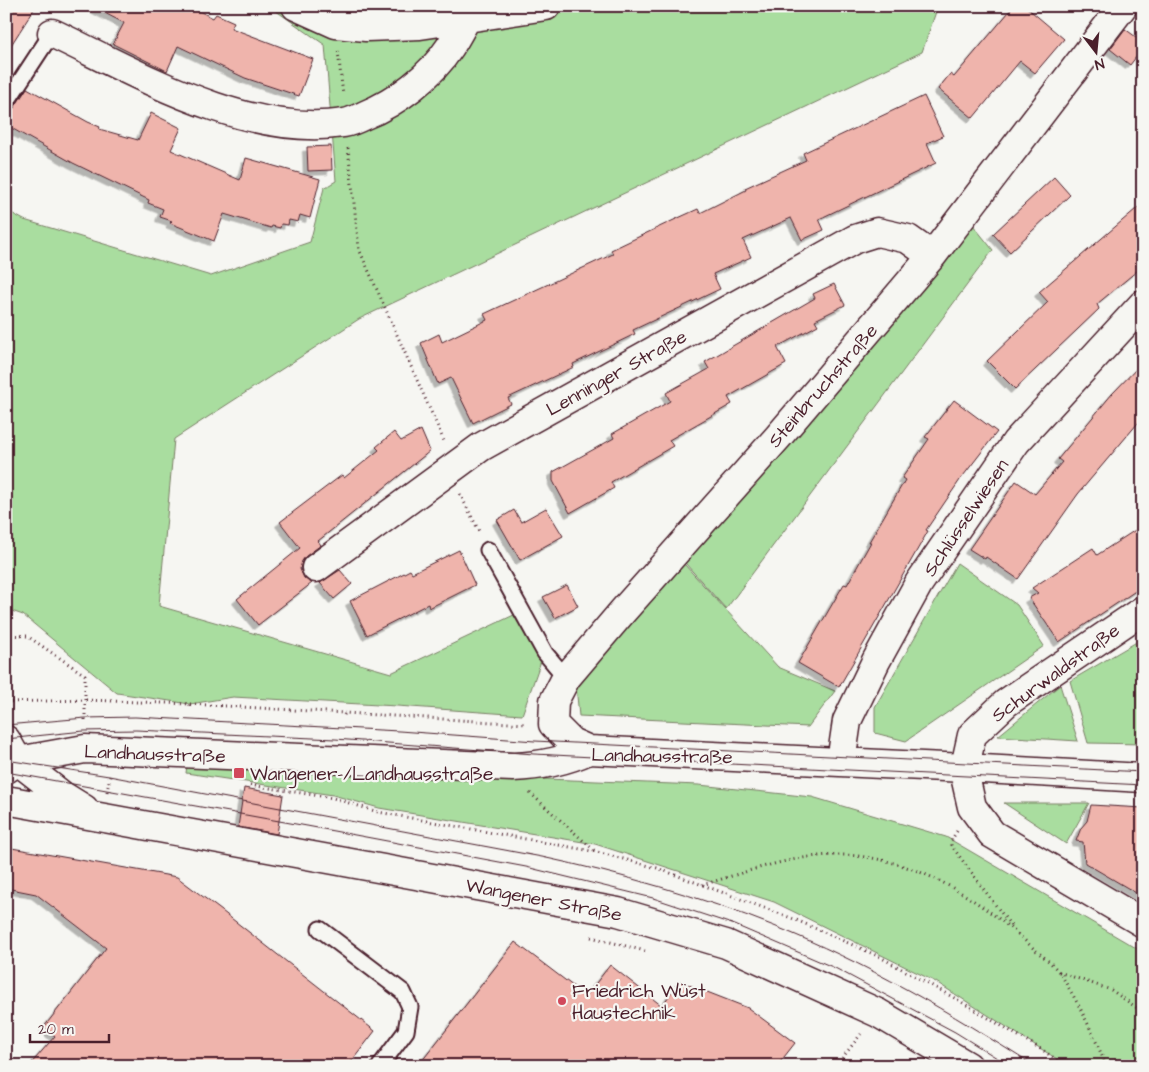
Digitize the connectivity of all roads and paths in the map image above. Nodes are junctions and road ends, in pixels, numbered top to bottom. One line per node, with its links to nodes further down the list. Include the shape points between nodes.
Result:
1 (296, 6): 5 (street)
2 (546, 6): 4 (street)
3 (1122, 6): 9 (street, Steinbruchstraße)
4 (467, 18): 5 (street, via 420,25 366,27); 8 (street, via 449,49 407,92)
5 (336, 24): 8 (path)
6 (52, 33): 7 (lane); 8 (street, via 188,98 272,122 308,125)
7 (6, 103)
8 (346, 123): 11 (path, via 359,249)
9 (932, 256): 12 (street, Lenninger Straße, via 908,239 877,232 855,239 481,446); 17 (street, Steinbruchstraße)
10 (1143, 304): 23 (street, Schlüsselwiesen, via 1016,442 919,584 847,720)
11 (445, 442)
12 (448, 471): 13 (path); 14 (street, Lenninger Straße)
13 (488, 550): 17 (lane, via 545,653)
14 (316, 568)
15 (1143, 610): 24 (street, Schurwaldstraße, via 1006,703 972,735)
16 (6, 635): 18 (path, via 27,636 85,675)
17 (566, 678): 20 (street, Steinbruchstraße, via 554,701)
18 (86, 700): 19 (path); 20 (path)
19 (6, 702)
20 (553, 724): 21 (street, via 571,742)
21 (589, 750): 22 (street, Landhausstraße, via 533,767 84,749); 23 (street, Landhausstraße)
22 (10, 757): 29 (street, Wangener Straße)
23 (841, 762): 24 (street, Landhausstraße)
24 (965, 768): 25 (street, Landhausstraße); 33 (street, via 972,806 992,834)
25 (1143, 778)
26 (246, 785): 31 (path, via 322,799 333,798 378,812)
27 (526, 789): 31 (path)
28 (6, 800): 29 (street, Wangener Straße)
29 (94, 816): 43 (street, Wangener Straße, via 618,912 726,944 878,1013)
30 (952, 839): 35 (path, via 951,845)
31 (597, 852): 32 (path, via 658,868)
32 (701, 886): 35 (path, via 758,868 809,857 839,855 881,860 916,871 972,899); 44 (path, via 794,919 880,957 974,1009)
33 (1143, 923)
34 (320, 929): 41 (lane, via 403,992 410,1007 406,1031)
35 (1013, 929): 38 (path)
36 (585, 935): 37 (path)
37 (649, 952)
38 (1059, 972): 39 (path, via 1111,990); 45 (path, via 1080,1008)
39 (1143, 1012)
40 (865, 1029): 42 (path)
41 (380, 1066)
42 (836, 1066)
43 (968, 1066)
44 (1065, 1066)
45 (1106, 1066)

